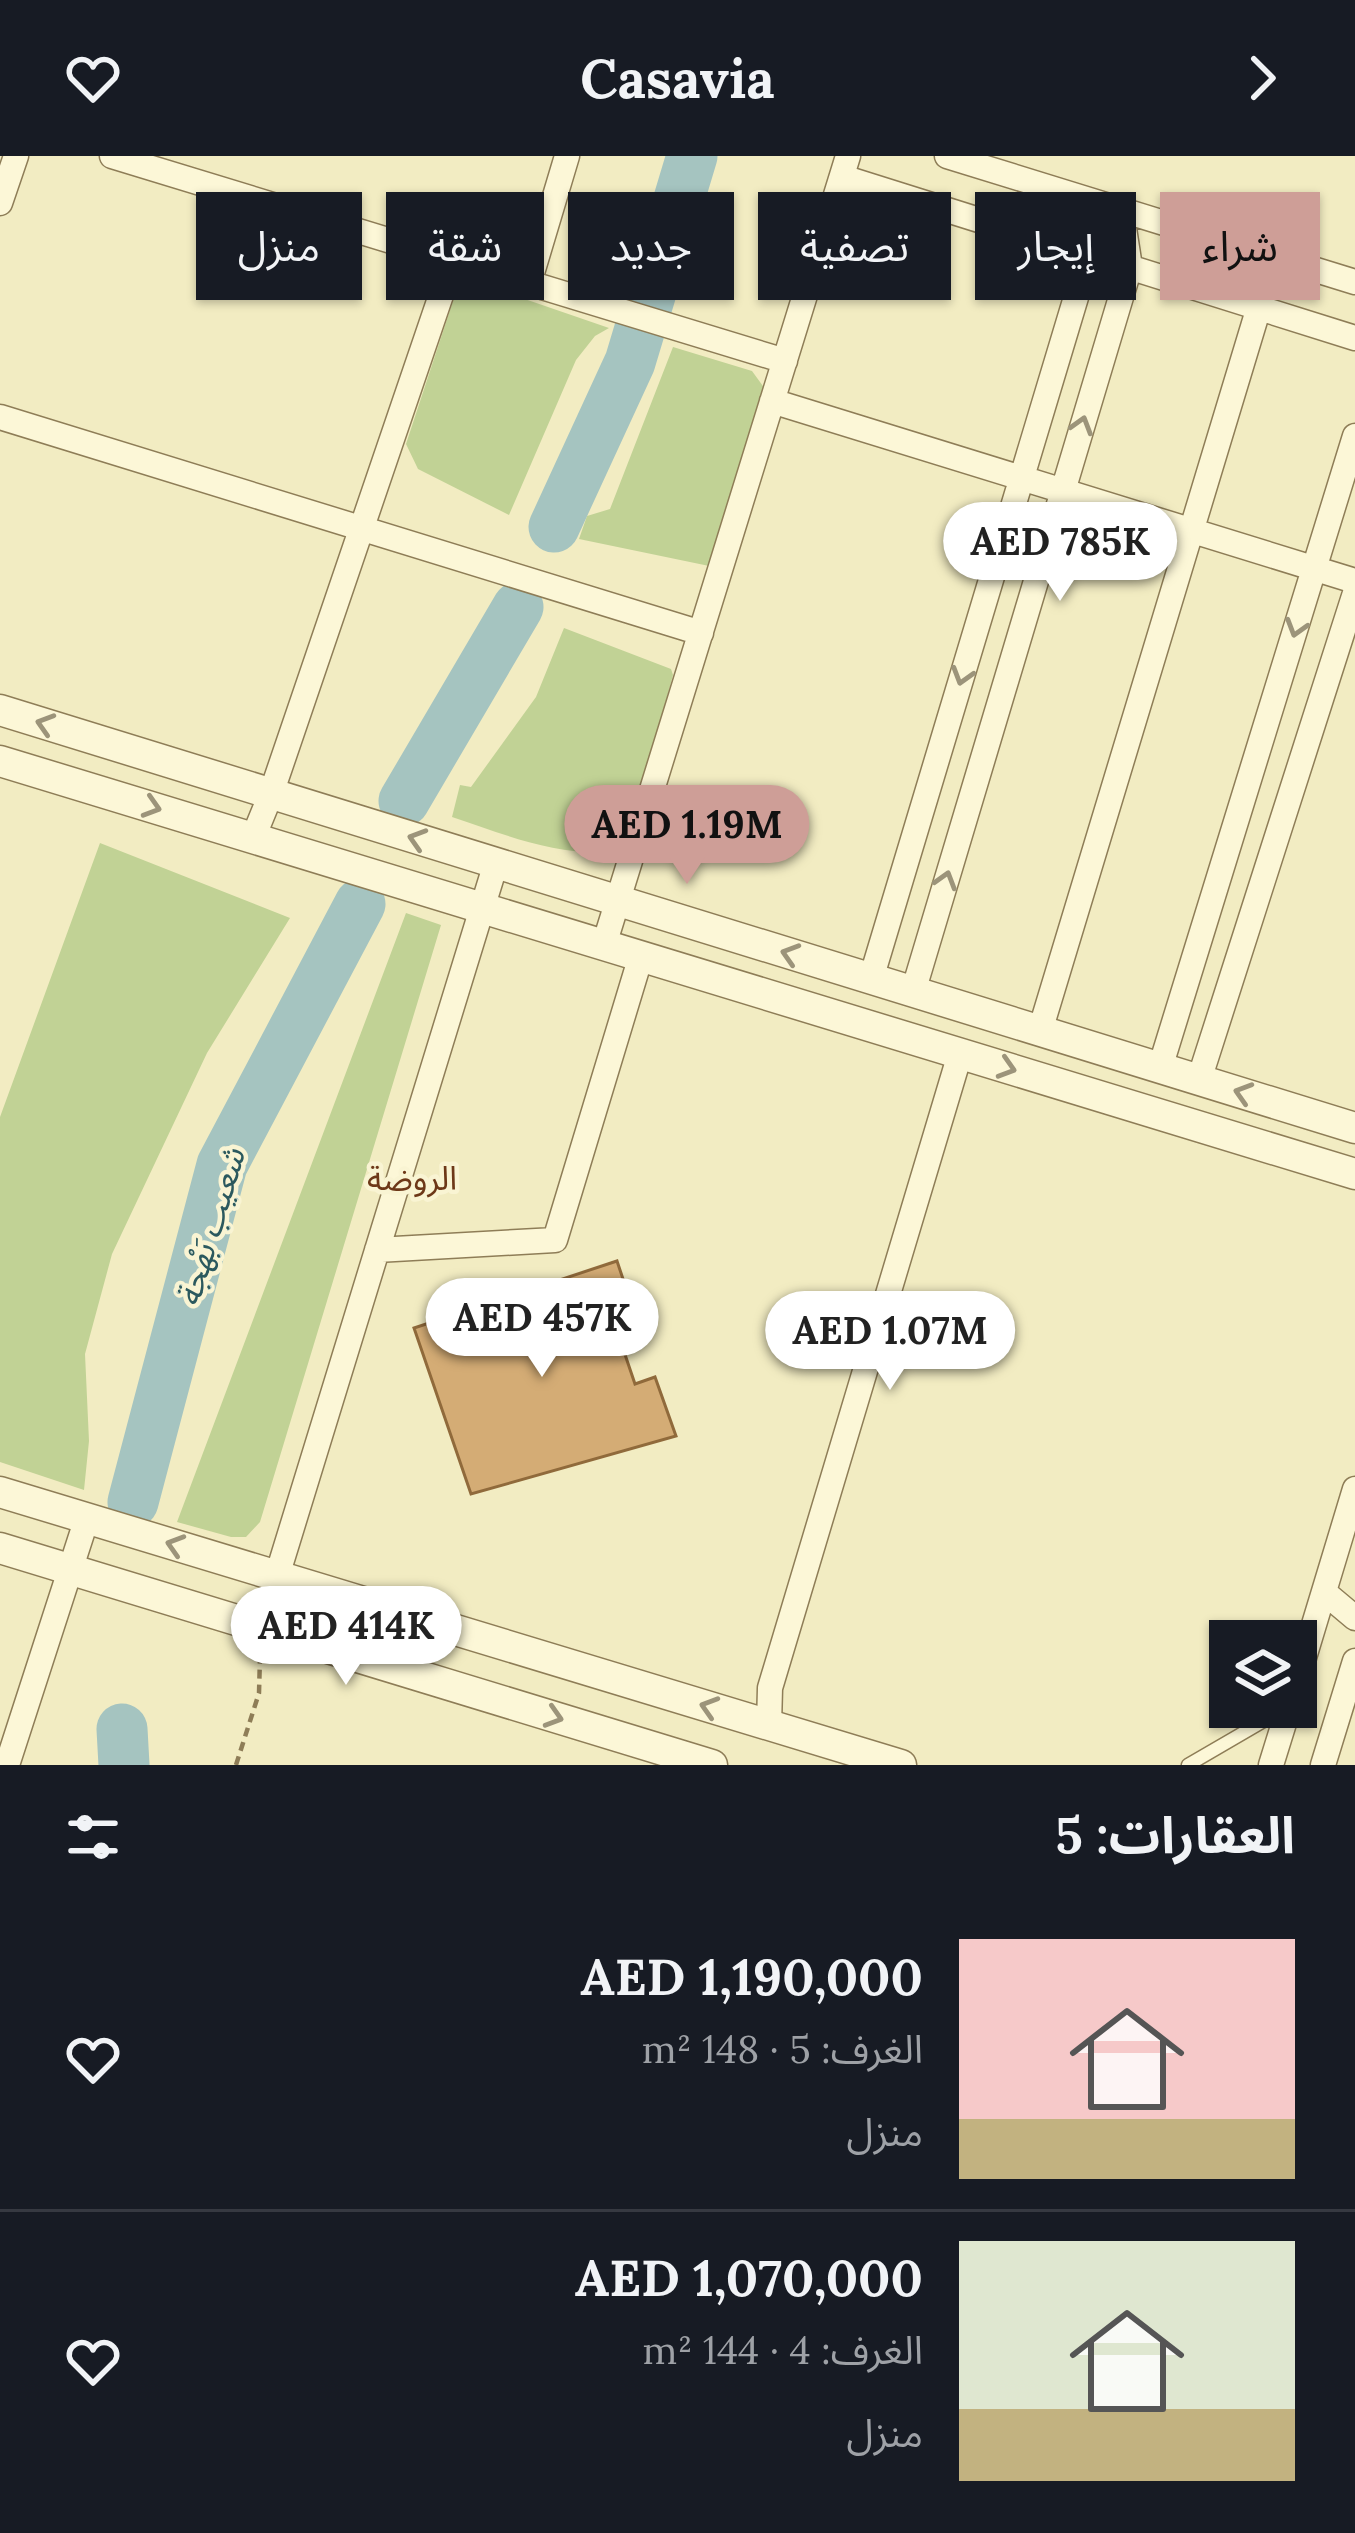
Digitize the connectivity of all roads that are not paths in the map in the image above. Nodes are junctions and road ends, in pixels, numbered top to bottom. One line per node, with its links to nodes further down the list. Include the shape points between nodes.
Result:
1 (16, 156): 7 (street)
2 (112, 156): 11 (street)
3 (567, 156): 10 (street)
4 (947, 156): 6 (street)
5 (845, 167): 8 (street); 20 (street)
6 (1065, 192)
7 (0, 203)
8 (975, 213)
9 (1136, 214): 13 (street)
10 (544, 236)
11 (386, 240)
12 (1136, 269): 18 (street)
13 (1355, 282)
14 (544, 288): 20 (street)
15 (439, 300): 26 (street)
16 (1075, 300): 24 (street)
17 (1120, 300): 25 (street, one-way to 17)
18 (1258, 307): 19 (street); 27 (street)
19 (1355, 338)
20 (785, 361): 21 (street)
21 (772, 401): 24 (street); 31 (street)
22 (0, 417): 26 (street)
23 (1355, 436): 28 (street)
24 (1022, 478): 25 (street); 41 (street, one-way to 41)
25 (1063, 490): 27 (street); 42 (street, one-way to 25)
26 (362, 528): 31 (street); 34 (street)
27 (1191, 530): 28 (street); 43 (street)
28 (1314, 568): 29 (street); 45 (street, one-way to 45)
29 (1355, 580)
30 (1355, 592): 46 (street)
31 (701, 632): 37 (street)
32 (0, 710): 34 (street, one-way to 32)
33 (0, 761): 35 (street, one-way to 35)
34 (271, 794): 35 (street); 36 (street, one-way to 34)
35 (253, 838): 38 (street)
36 (496, 863): 37 (street); 38 (street)
37 (618, 901): 39 (street); 41 (street, one-way to 37)
38 (482, 908): 39 (street); 49 (street)
39 (604, 945): 40 (street)
40 (641, 956): 44 (street); 49 (street, via 555,1240)
41 (871, 979): 42 (street)
42 (913, 992): 43 (street)
43 (1040, 1030): 45 (street)
44 (960, 1054): 48 (street, one-way to 48); 61 (street, via 770,1688)
45 (1160, 1068): 46 (street)
46 (1199, 1080): 47 (street, one-way to 46)
47 (1355, 1128)
48 (1355, 1174)
49 (377, 1250): 55 (street)
50 (1355, 1489): 57 (street)
51 (0, 1492): 52 (street)
52 (87, 1518): 54 (street); 55 (street, one-way to 52)
53 (0, 1549): 54 (street)
54 (72, 1570): 64 (street); 65 (street, one-way to 65)
55 (277, 1576): 61 (street, one-way to 55)
56 (1355, 1589): 57 (street)
57 (1324, 1592): 58 (street); 59 (street)
58 (1355, 1618)
59 (1315, 1620)
60 (1355, 1660): 69 (street)
61 (769, 1725): 66 (street)
62 (1252, 1728): 67 (lane)
63 (1282, 1728): 68 (street)
64 (7, 1765)
65 (712, 1765)
66 (901, 1765)
67 (1188, 1765)
68 (1271, 1765)
69 (1323, 1765)

